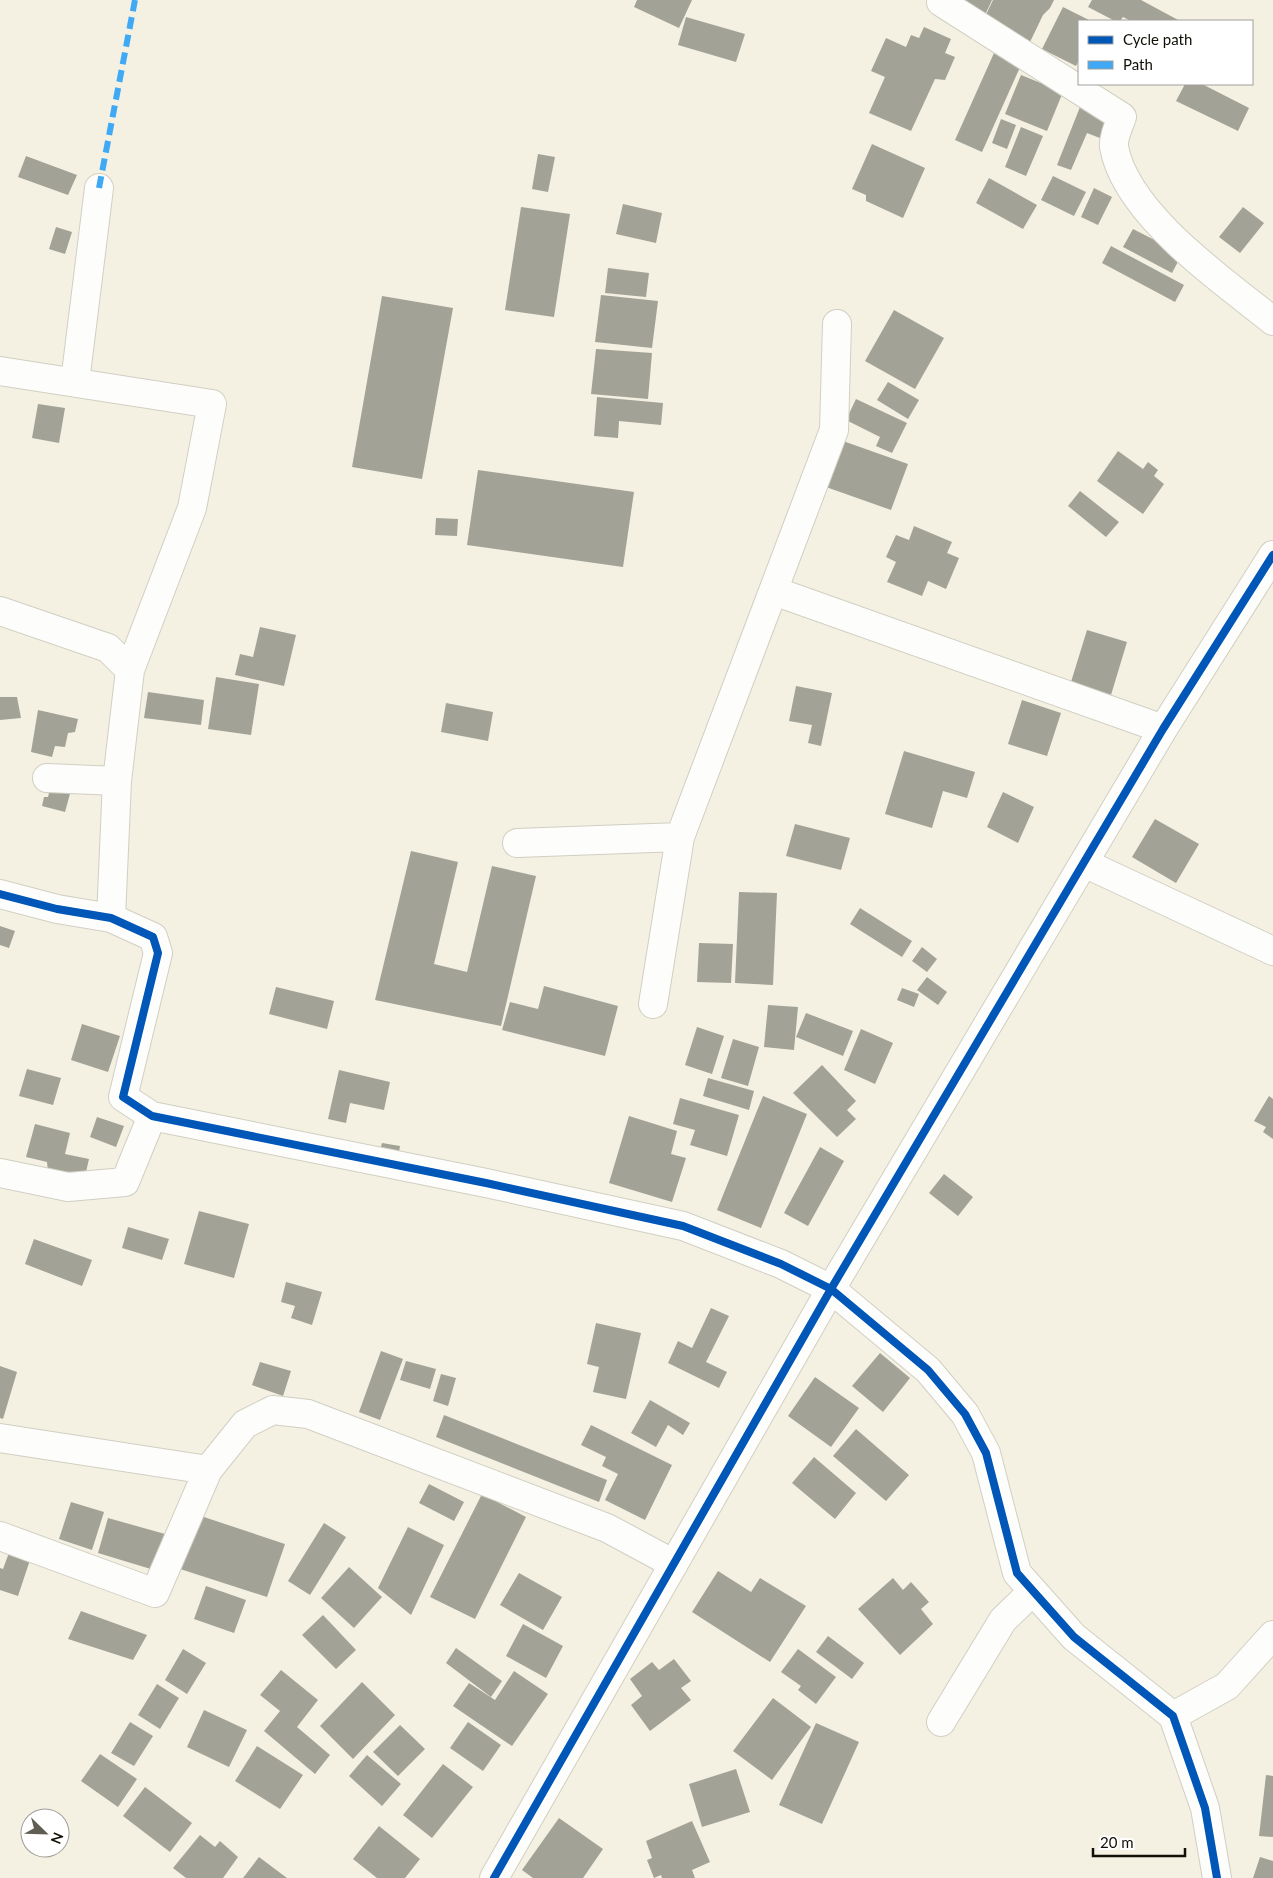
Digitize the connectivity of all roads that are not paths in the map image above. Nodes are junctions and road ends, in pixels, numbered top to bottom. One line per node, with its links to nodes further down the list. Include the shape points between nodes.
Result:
1 (941, 0): 3 (street, via 1122,117 1114,145 1130,190 1182,248)
2 (100, 188): 6 (street)
3 (1273, 321)
4 (837, 324): 8 (street, via 834,430)
5 (0, 371): 6 (street)
6 (75, 382): 10 (street, via 212,404 192,508)
7 (1273, 555): 11 (street)
8 (774, 590): 11 (street); 14 (street)
9 (0, 611): 10 (street, via 108,648)
10 (130, 670): 13 (street)
11 (1163, 729): 16 (street)
12 (47, 778): 13 (street)
13 (117, 781): 18 (street)
14 (680, 837): 15 (street); 20 (street)
15 (517, 842)
16 (1084, 863): 19 (street); 23 (street)
17 (0, 894): 18 (street, via 57,909)
18 (111, 918): 21 (street, via 153,937 158,953 123,1097)
19 (1273, 951)
20 (653, 1004)
21 (152, 1116): 22 (street, via 125,1182 68,1187); 23 (street, via 683,1226 781,1264)
22 (0, 1173)
23 (831, 1290): 27 (street); 28 (street, via 928,1370 966,1414 986,1453 1016,1573)
24 (0, 1438): 25 (street)
25 (208, 1470): 26 (street, via 155,1593); 27 (street, via 245,1424 272,1410 308,1414 607,1528)
26 (0, 1536)
27 (674, 1564): 32 (street)
28 (1032, 1592): 30 (street, via 1074,1637); 31 (street, via 1003,1620)
29 (1273, 1636): 30 (street, via 1227,1686)
30 (1173, 1716): 33 (street, via 1205,1808)
31 (941, 1722)
32 (494, 1878)
33 (1217, 1878)

